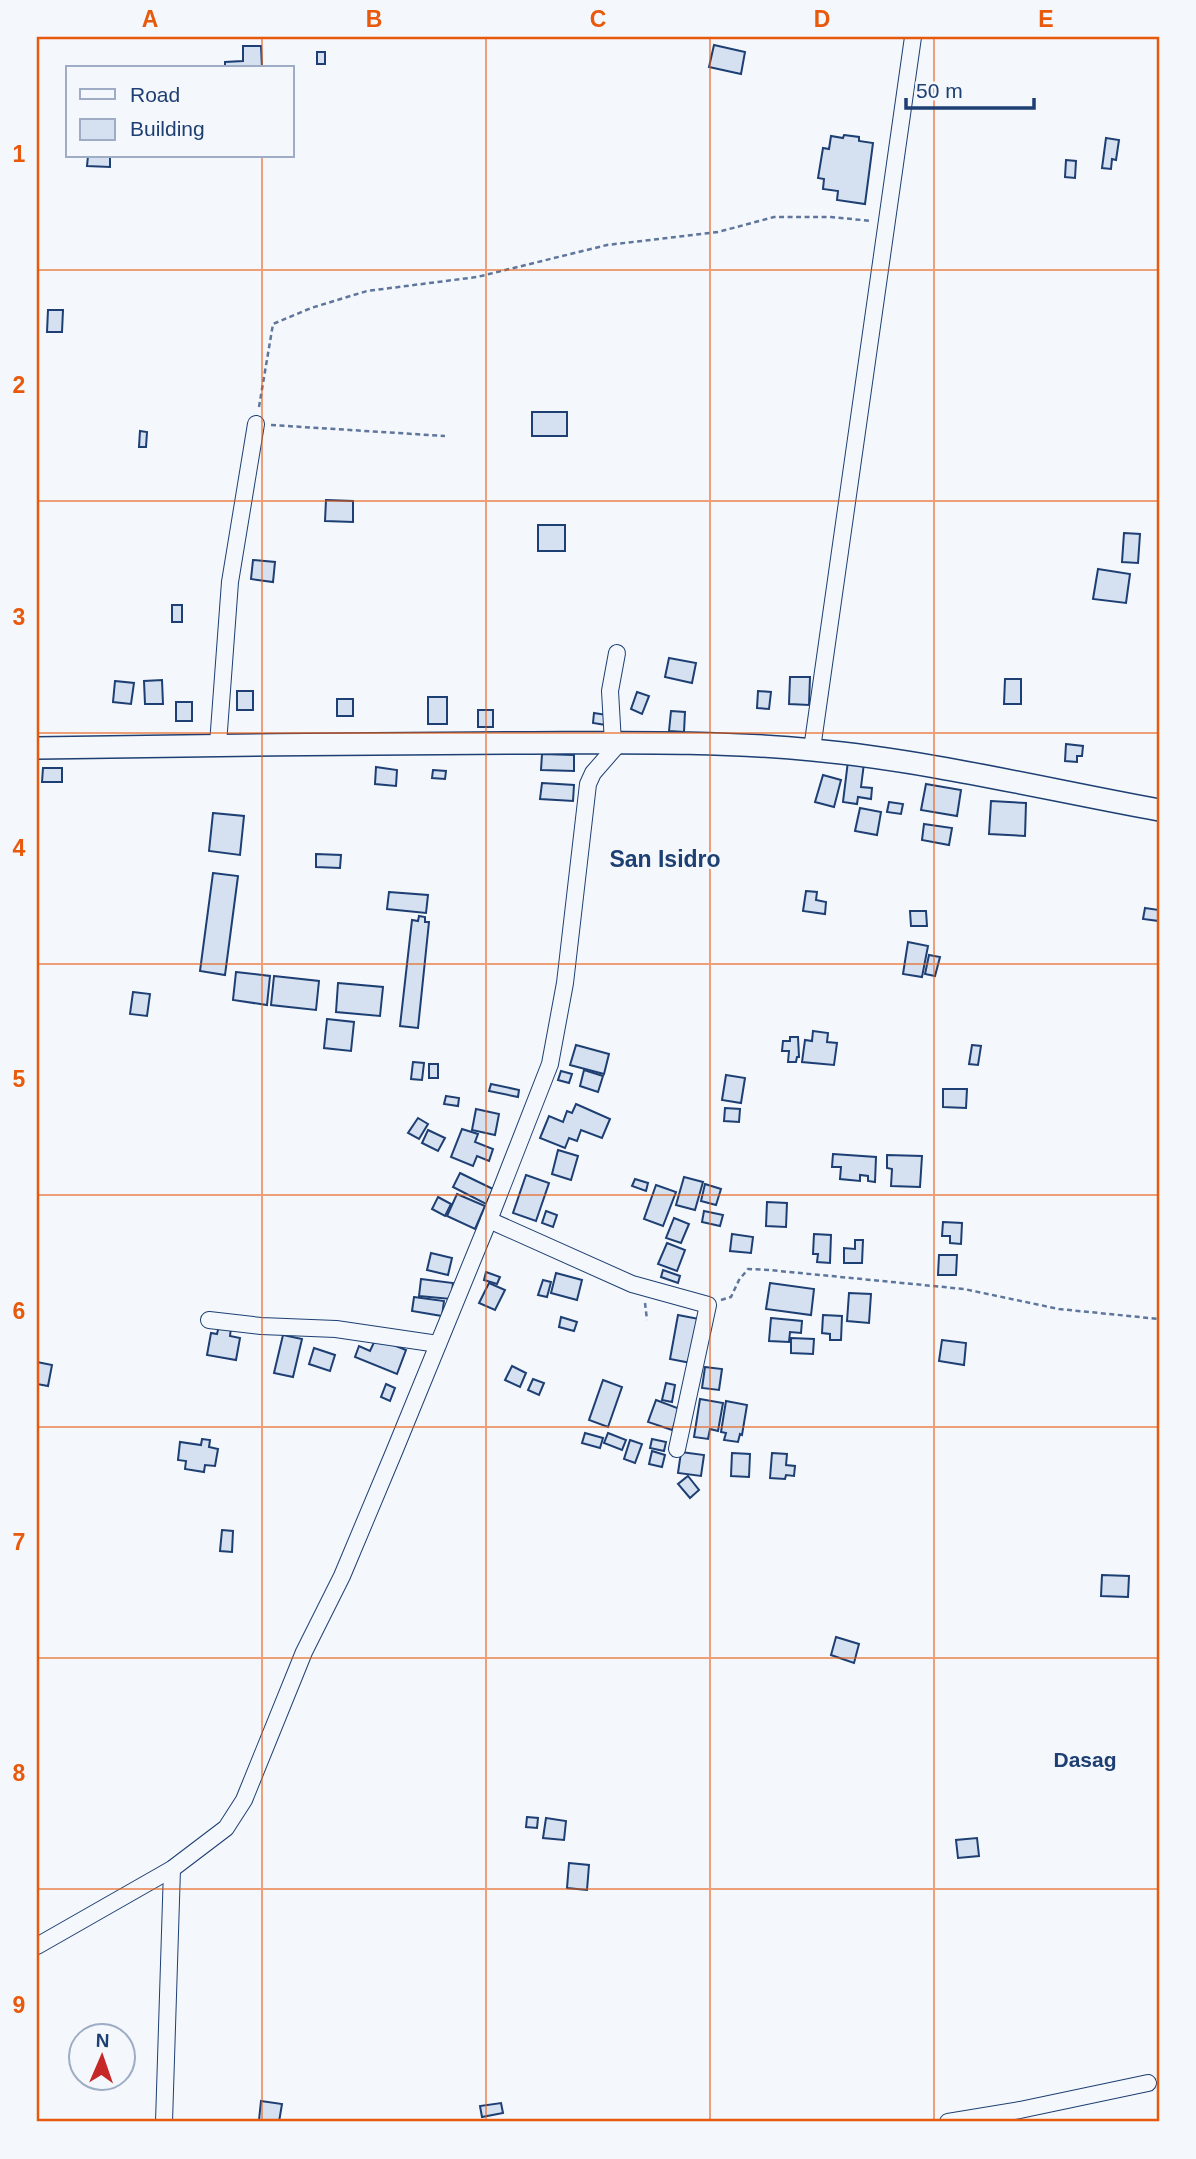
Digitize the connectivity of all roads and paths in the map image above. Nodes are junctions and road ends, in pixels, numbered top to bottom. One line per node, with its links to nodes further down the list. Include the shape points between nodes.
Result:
1 (913, 37): 2 (street)
2 (887, 222): 3 (path, via 774,217 718,232 607,245 477,277 367,291 310,308 273,324); 9 (street)
3 (256, 424): 4 (path); 7 (street, via 230,582)
4 (445, 436)
5 (617, 653): 6 (street, via 610,691)
6 (617, 743): 7 (street); 9 (street); 11 (street, via 588,785 565,983 550,1063)
7 (218, 744): 8 (street)
8 (37, 748)
9 (812, 749): 10 (street, via 919,762)
10 (1159, 810)
11 (489, 1220): 12 (street, via 632,1284); 15 (street)
12 (708, 1305): 13 (path, via 731,1297 748,1269 964,1289 1059,1309); 16 (street)
13 (1159, 1319)
14 (209, 1320): 15 (street, via 336,1329)
15 (438, 1344): 17 (street, via 244,1800 226,1828)
16 (677, 1449)
17 (172, 1869): 18 (street); 20 (street)
18 (37, 1946)
19 (1148, 2083): 21 (street)
20 (164, 2122)
21 (948, 2122)

